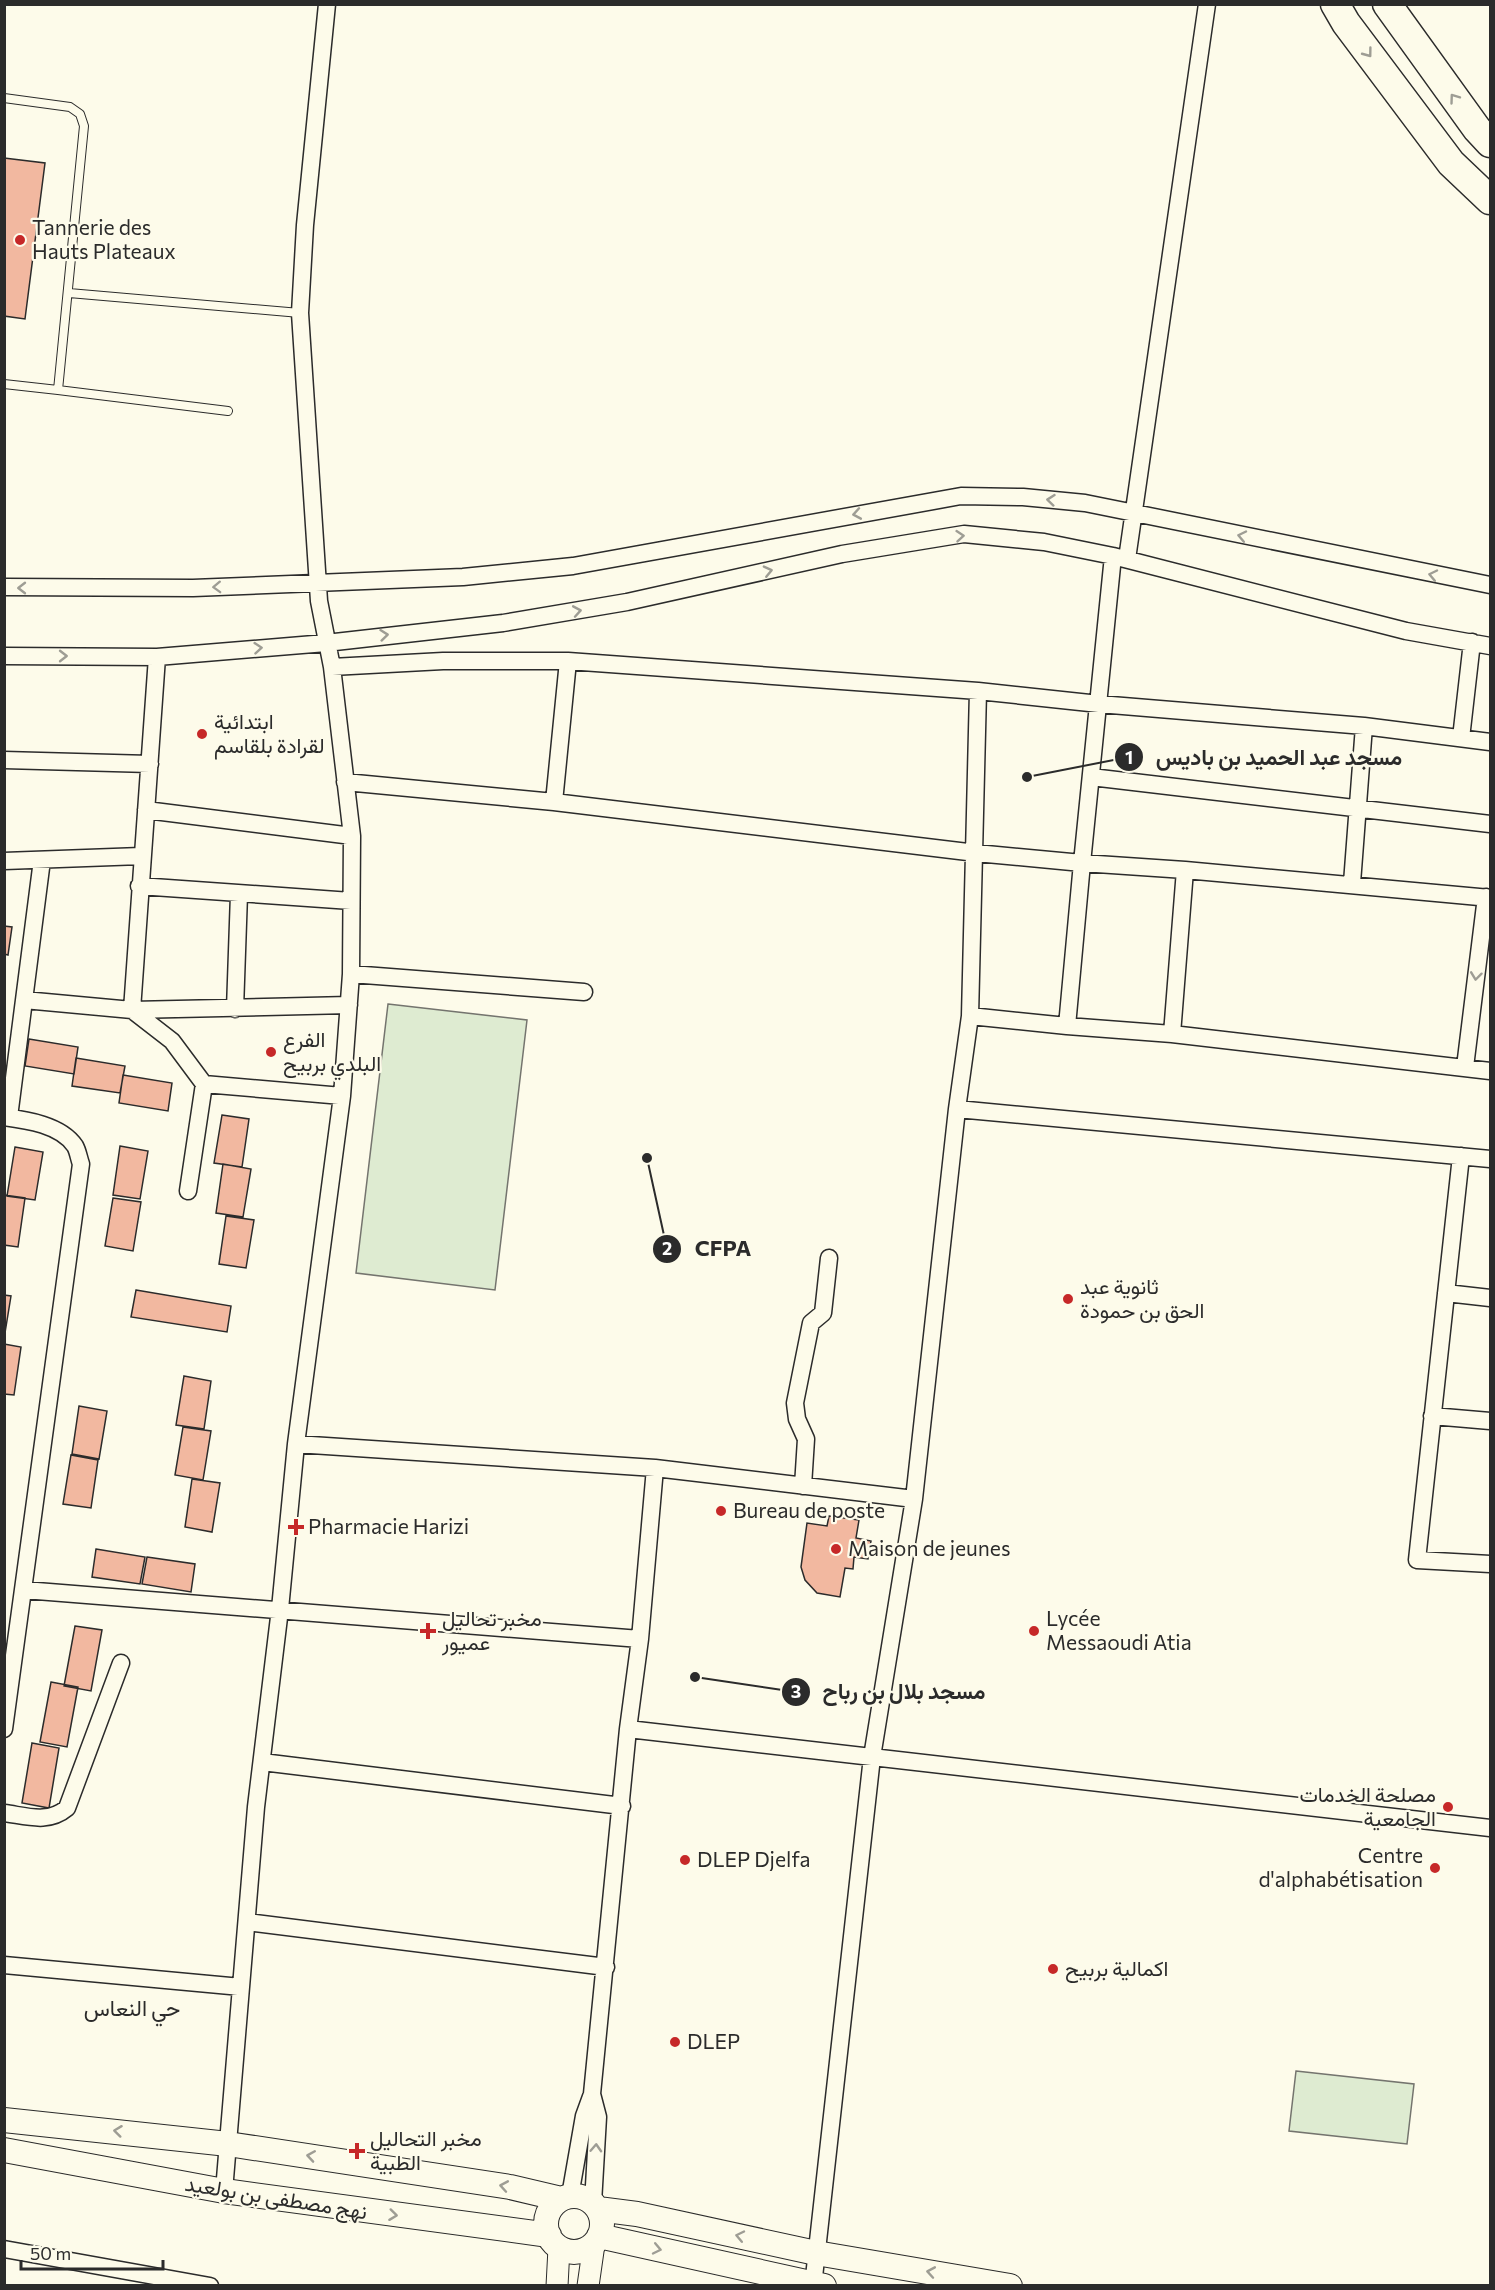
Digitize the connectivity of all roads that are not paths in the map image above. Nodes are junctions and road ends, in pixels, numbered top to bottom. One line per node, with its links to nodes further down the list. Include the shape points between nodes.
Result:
1 (327, 4): 9 (street)
2 (1207, 4): 13 (street)
3 (1335, 4): 7 (highway, one-way to 7, via 1451,163)
4 (1387, 4): 6 (highway, one-way to 4)
5 (4, 98): 8 (lane, via 70,107 80,114 84,126)
6 (1491, 143)
7 (1491, 200)
8 (69, 293): 9 (lane); 11 (lane)
9 (300, 313): 15 (street)
10 (4, 384): 11 (lane)
11 (58, 390): 12 (lane)
12 (228, 411)
13 (1135, 514): 14 (street); 15 (street, one-way to 15, via 1023,496 961,496 573,566 463,577); 16 (street, one-way to 13)
14 (1120, 558): 18 (street, one-way to 14, via 515,621 627,602 842,554 964,534 1044,542); 19 (street, via 1406,631); 26 (street)
15 (318, 584): 17 (street, one-way to 17); 18 (street)
16 (1491, 585)
17 (4, 587)
18 (325, 635): 22 (street, one-way to 18); 24 (street)
19 (1472, 642): 20 (street); 28 (street)
20 (1491, 646)
21 (4, 656): 22 (street, one-way to 22)
22 (157, 657): 31 (street)
23 (568, 661): 24 (street, via 443,661); 25 (street); 34 (street)
24 (332, 667): 33 (street)
25 (978, 691): 26 (street); 39 (street)
26 (1099, 704): 27 (street); 32 (street)
27 (1364, 726): 28 (street); 35 (street)
28 (1461, 738): 29 (street)
29 (1491, 742)
30 (4, 760): 31 (street)
31 (150, 764): 36 (street)
32 (1091, 777): 35 (street); 43 (street)
33 (345, 782): 34 (street); 38 (street)
34 (554, 802): 39 (street)
35 (1358, 806): 37 (street); 45 (street)
36 (146, 810): 38 (street); 40 (street)
37 (1491, 824)
38 (352, 836): 49 (street)
39 (976, 854): 43 (street); 56 (street)
40 (141, 856): 41 (street); 46 (street)
41 (42, 860): 42 (street); 52 (street)
42 (4, 861)
43 (1082, 863): 44 (street); 57 (street)
44 (1185, 870): 45 (street); 58 (street)
45 (1352, 884): 48 (street)
46 (139, 886): 47 (street); 55 (street)
47 (239, 894): 49 (street); 54 (street)
48 (1488, 897): 59 (street, one-way to 59)
49 (351, 901): 50 (street)
50 (351, 974): 51 (street); 53 (street)
51 (584, 992)
52 (24, 1000): 55 (street); 64 (street)
53 (349, 1005): 54 (street); 62 (street)
54 (235, 1009): 55 (street)
55 (132, 1010): 61 (street, via 171,1041)
56 (970, 1016): 57 (street); 63 (street)
57 (1067, 1026): 58 (street)
58 (1172, 1034): 59 (street)
59 (1465, 1067): 60 (street)
60 (1491, 1071)
61 (204, 1084): 62 (street); 67 (street)
62 (342, 1096): 73 (street)
63 (957, 1109): 65 (street); 76 (street)
64 (7, 1117): 78 (street, via 62,1133 75,1146 81,1164)
65 (1461, 1156): 66 (street); 69 (street)
66 (1491, 1159)
67 (188, 1191)
68 (829, 1258): 75 (street, via 823,1313 811,1323 795,1403 806,1439)
69 (1446, 1293): 70 (street); 71 (street)
70 (1491, 1298)
71 (1432, 1416): 72 (street); 77 (street, via 1417,1560)
72 (1491, 1421)
73 (296, 1444): 74 (street); 79 (street)
74 (655, 1468): 75 (street); 80 (street)
75 (803, 1486): 76 (street)
76 (914, 1499): 85 (street)
77 (1491, 1564)
78 (24, 1590): 79 (street); 82 (street)
79 (280, 1609): 80 (street); 86 (street)
80 (640, 1639): 84 (street)
81 (121, 1663): 88 (street, via 68,1808 46,1819)
82 (8, 1679): 83 (street)
83 (4, 1729)
84 (628, 1729): 85 (street); 87 (street)
85 (872, 1757): 89 (street); 104 (street)
86 (262, 1762): 87 (street); 90 (street)
87 (622, 1806): 92 (street)
88 (4, 1813)
89 (1491, 1828)
90 (247, 1922): 92 (street); 93 (street)
91 (4, 1965): 93 (street)
92 (606, 1967): 94 (street)
93 (241, 1987): 96 (street)
94 (592, 2094): 99 (street); 100 (street, one-way to 94, via 598,2117)
95 (4, 2120): 96 (main road, one-way to 95)
96 (228, 2144): 98 (street); 99 (main road, one-way to 96)
97 (4, 2150): 98 (main road, نهج مصطفى بن بولعيد)
98 (224, 2191): 102 (main road, نهج مصطفى بن بولعيد, one-way to 102)
99 (565, 2198): 100 (main road, via 579,2196); 102 (main road, via 554,2204 546,2219)
100 (596, 2206): 101 (main road, via 602,2218); 104 (main road, one-way to 100)
101 (597, 2240): 102 (main road, via 578,2252); 105 (main road, one-way to 105); 108 (street)
102 (554, 2241): 107 (street)
103 (4, 2249): 106 (street)
104 (816, 2253): 105 (street); 109 (main road, one-way to 104)
105 (817, 2285)
106 (210, 2286)
107 (557, 2286)
108 (588, 2286)
109 (1010, 2286)

